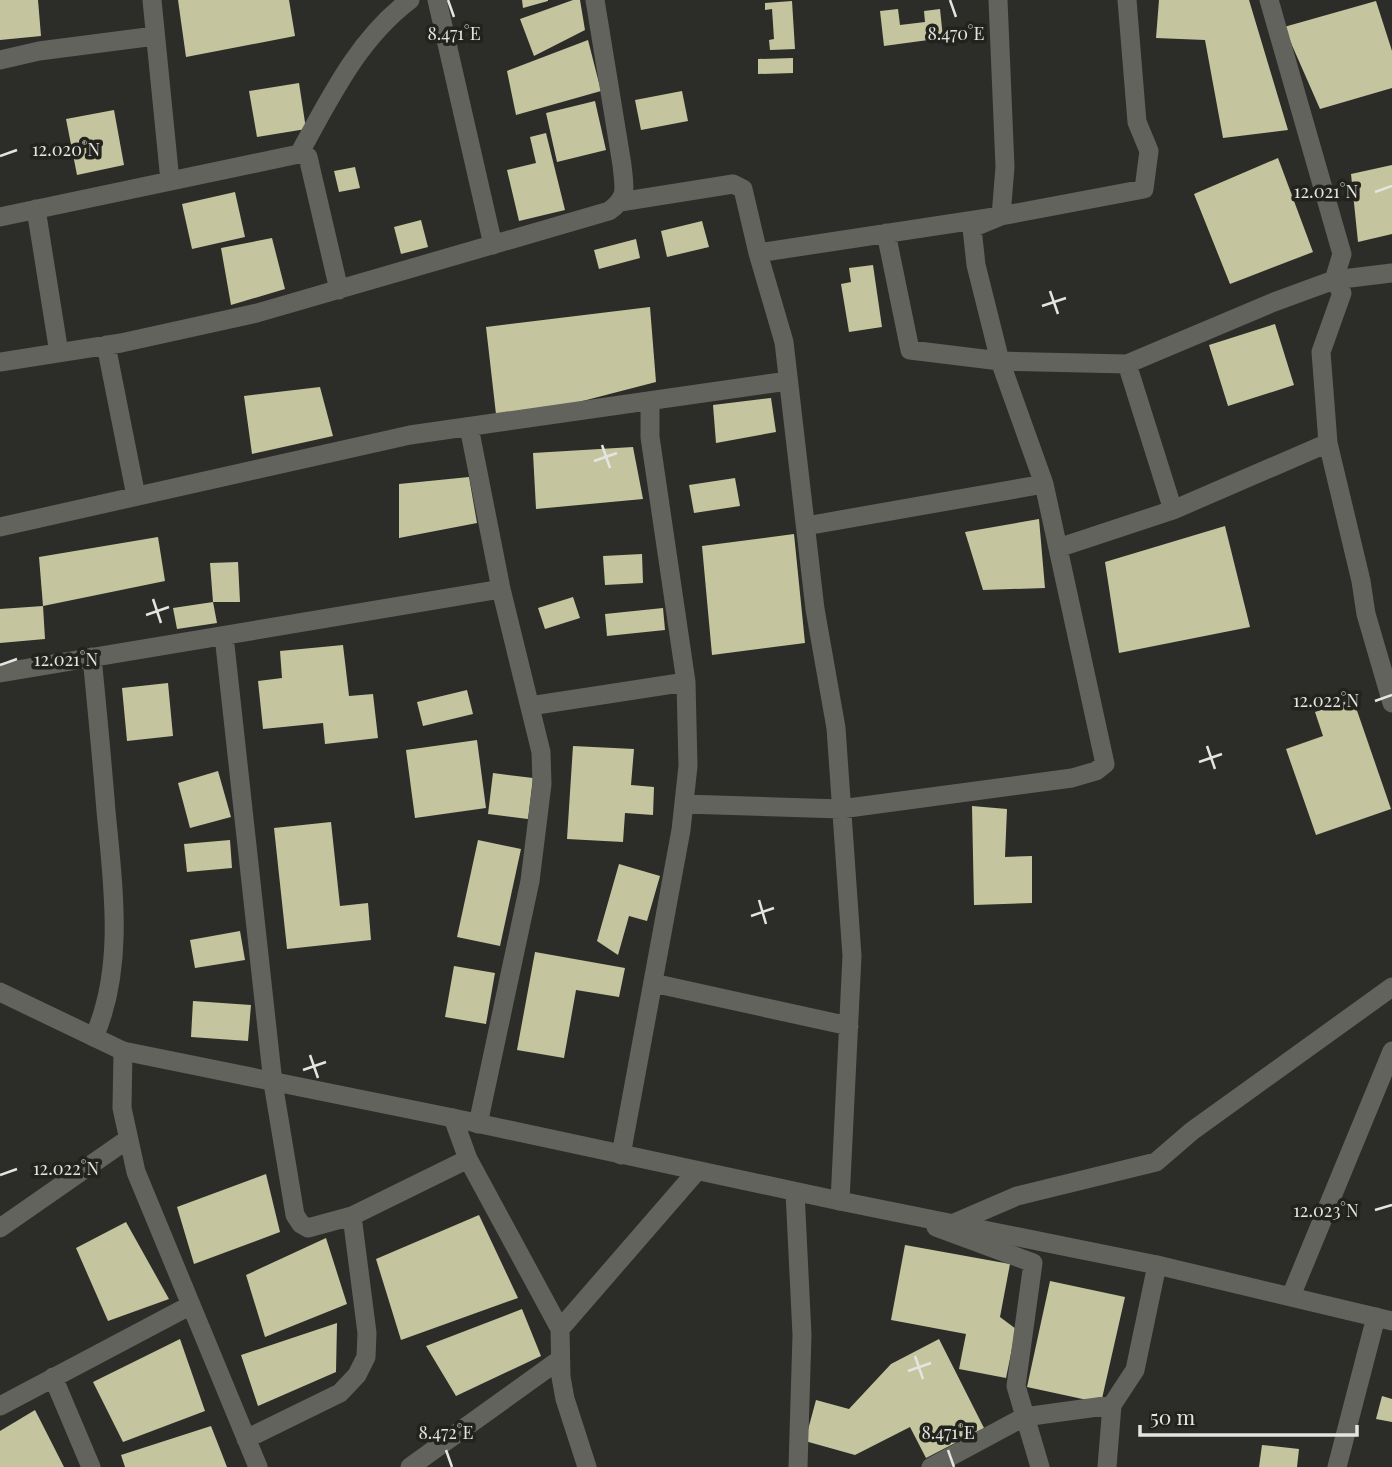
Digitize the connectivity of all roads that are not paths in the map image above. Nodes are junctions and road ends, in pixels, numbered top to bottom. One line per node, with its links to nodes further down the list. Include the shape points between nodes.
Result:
1 (152, 0): 8 (street)
2 (410, 0): 10 (street, via 388,16 341,75)
3 (437, 0): 17 (street)
4 (594, 0): 12 (street, via 622,164 625,191)
5 (998, 0): 15 (street, via 1006,167)
6 (1127, 0): 15 (street, via 1137,122 1149,151 1144,189)
7 (1269, 0): 20 (street, via 1342,254)
8 (155, 36): 9 (street); 11 (street)
9 (0, 60)
10 (299, 154): 11 (street); 21 (street, via 308,157)
11 (170, 181): 13 (street)
12 (620, 202): 17 (street, via 609,211); 18 (street, via 733,184 743,189)
13 (36, 209): 14 (street); 23 (street)
14 (0, 216)
15 (1001, 216): 16 (street); 24 (street, via 972,228 976,265)
16 (886, 233): 18 (street); 24 (street, via 910,350)
17 (493, 245): 21 (street)
18 (758, 253): 27 (street, via 784,342)
19 (1392, 273): 20 (street)
20 (1334, 280): 26 (street); 30 (street, via 1342,293 1321,352)
21 (339, 290): 22 (street, via 257,313)
22 (106, 345): 23 (street); 32 (street)
23 (60, 353): 25 (street)
24 (1000, 361): 26 (street); 31 (street)
25 (0, 362)
26 (1126, 364): 33 (street)
27 (788, 381): 28 (street); 34 (street)
28 (650, 401): 29 (street); 41 (street, via 650,437)
29 (469, 427): 32 (street, via 410,435); 37 (street)
30 (1328, 443): 33 (street); 42 (street, via 1366,614)
31 (1044, 484): 34 (street); 36 (street)
32 (136, 496): 35 (street)
33 (1173, 510): 36 (street)
34 (806, 526): 45 (street, via 836,728)
35 (0, 527)
36 (1058, 548): 45 (street, via 1105,764 1072,778)
37 (501, 589): 38 (street); 43 (street)
38 (224, 636): 39 (street); 53 (street)
39 (92, 657): 40 (street); 50 (street, via 115,922 105,1013)
40 (0, 673)
41 (687, 682): 43 (street); 44 (street)
42 (1392, 703)
43 (530, 706): 55 (street, via 541,752 542,784 531,869)
44 (684, 804): 45 (street); 46 (street)
45 (841, 808): 49 (street, via 852,956)
46 (653, 984): 49 (street); 57 (street)
47 (1392, 987): 64 (street, via 1156,1162 1017,1196)
48 (0, 992): 50 (street)
49 (849, 1026): 61 (street)
50 (94, 1037): 51 (street)
51 (123, 1051): 53 (street); 56 (street, via 122,1108)
52 (1392, 1051): 67 (street)
53 (273, 1083): 54 (street); 63 (street, via 295,1215 307,1228)
54 (453, 1118): 55 (street); 58 (street)
55 (478, 1124): 57 (street)
56 (128, 1139): 65 (street); 68 (street, via 136,1172)
57 (621, 1155): 59 (street)
58 (468, 1159): 63 (street); 70 (street)
59 (697, 1171): 60 (street); 70 (street)
60 (795, 1192): 61 (street); 81 (street, via 803,1347)
61 (839, 1201): 62 (street)
62 (896, 1213): 64 (street); 75 (street, via 1033,1263 1016,1386)
63 (352, 1216): 76 (street, via 368,1333 366,1357 340,1393)
64 (952, 1224): 66 (street)
65 (0, 1228)
66 (1157, 1265): 67 (street); 73 (street, via 1135,1370)
67 (1292, 1296): 69 (street)
68 (191, 1306): 72 (street); 76 (street)
69 (1384, 1319): 85 (street)
70 (560, 1329): 71 (street)
71 (559, 1360): 79 (street); 80 (street, via 565,1399)
72 (54, 1377): 74 (street); 77 (street)
73 (1112, 1405): 75 (street); 84 (street)
74 (0, 1406)
75 (1024, 1417): 82 (street); 83 (street)
76 (246, 1439): 78 (street)
77 (91, 1467)
78 (258, 1467)
79 (410, 1467)
80 (587, 1467)
81 (798, 1467)
82 (931, 1467)
83 (1040, 1467)
84 (1107, 1467)
85 (1337, 1467)

